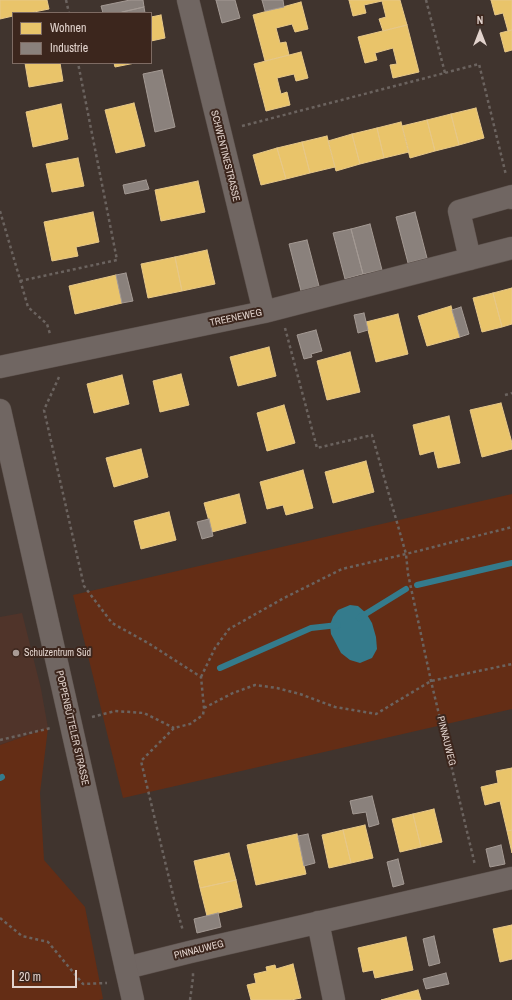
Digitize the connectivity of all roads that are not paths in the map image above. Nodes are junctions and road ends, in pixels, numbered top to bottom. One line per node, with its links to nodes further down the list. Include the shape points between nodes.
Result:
1 (188, 0): 5 (street, SCHWENTINESTRASSE, via 219,132)
2 (512, 197): 4 (street, via 459,211)
3 (512, 248): 4 (street, TREENEWEG)
4 (470, 259): 5 (street, TREENEWEG)
5 (272, 310): 6 (street, TREENEWEG)
6 (0, 367)
7 (0, 410): 10 (street, POPPENBÜTTELER STRASSE)
8 (512, 878): 9 (street, PINNAUWEG)
9 (318, 922): 10 (street, PINNAUWEG, via 190,952); 11 (street)
10 (130, 984)
11 (334, 1000)

